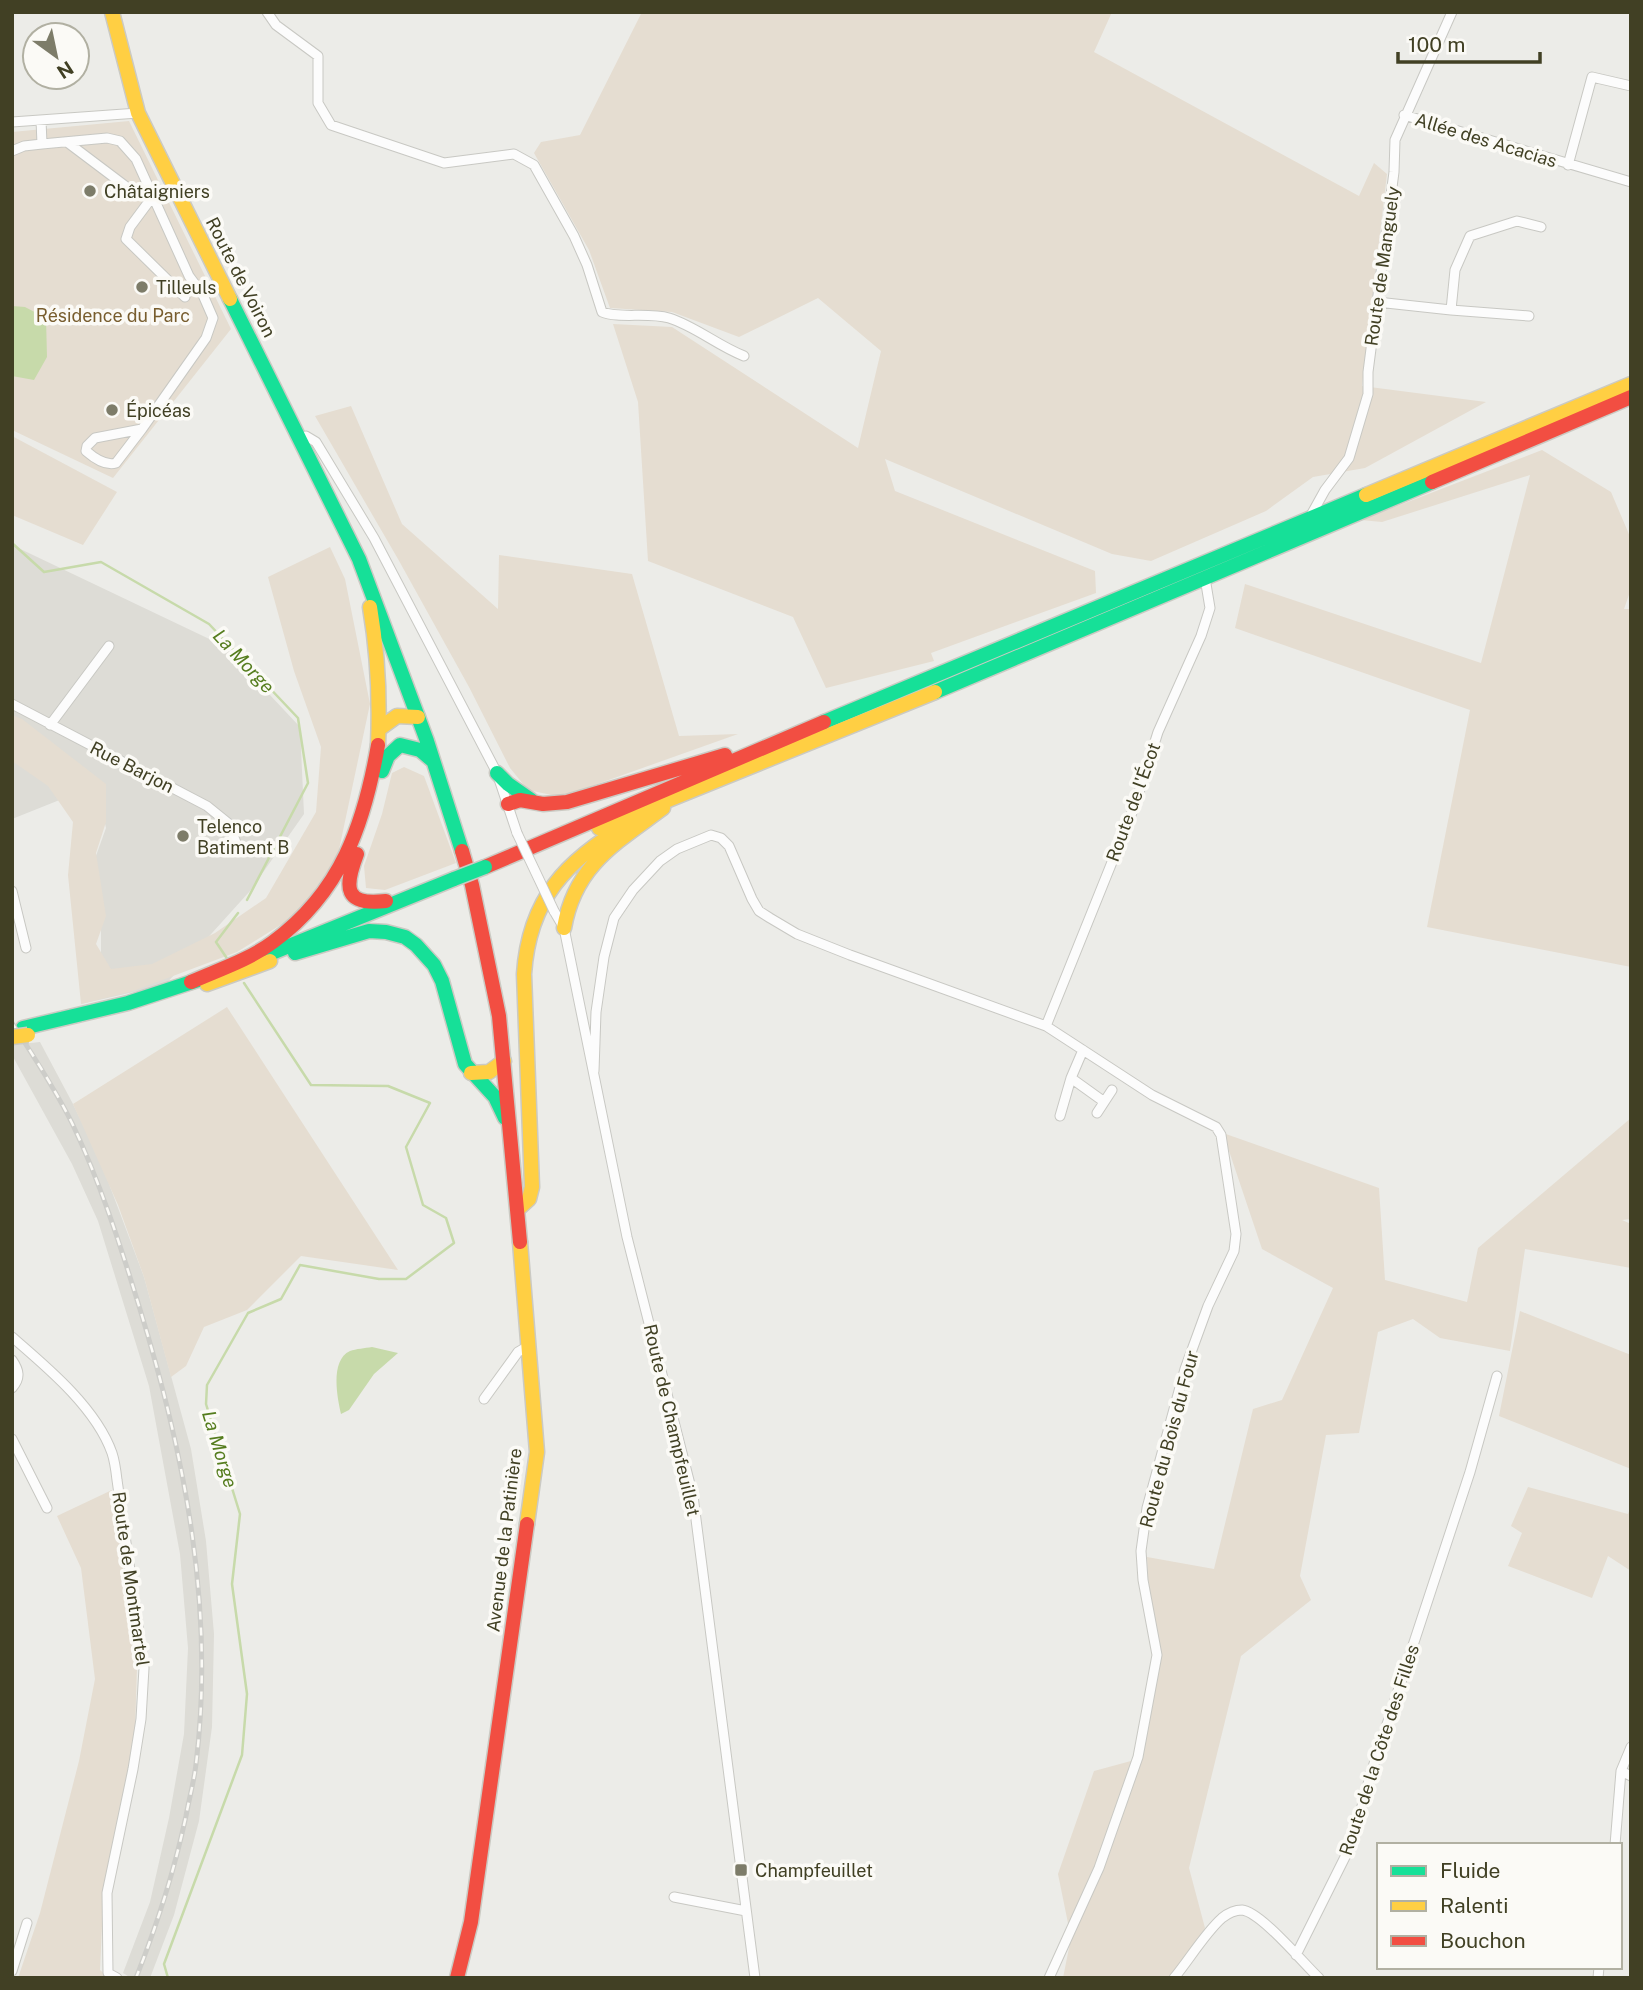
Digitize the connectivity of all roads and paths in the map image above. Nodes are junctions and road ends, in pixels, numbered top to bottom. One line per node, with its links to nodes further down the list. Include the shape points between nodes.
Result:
1 (113, 12): 5 (main road, Route de Voiron)
2 (267, 12): 21 (street, via 276,25 318,56 318,103 331,125 444,163 514,154 534,165 583,255 602,312 670,318)
3 (1452, 12): 6 (street, Route de Manguely)
4 (1631, 86): 12 (street, Allée des Acacias, via 1592,77)
5 (138, 113): 7 (street); 25 (main road, Route de Voiron)
6 (1404, 115): 12 (street, Allée des Acacias); 18 (street, Route de Manguely, via 1395,140)
7 (41, 120): 8 (street); 10 (street)
8 (12, 122)
9 (67, 142): 10 (street); 14 (street); 15 (street, via 120,141 136,159)
10 (42, 144): 11 (street)
11 (12, 151)
12 (1568, 165): 13 (street, Allée des Acacias)
13 (1631, 182)
14 (128, 188)
15 (153, 196): 17 (street, via 126,239); 24 (street, via 213,318 205,338)
16 (1541, 226): 19 (street, via 1517,221 1470,236 1455,270)
17 (185, 297)
18 (1377, 302): 19 (street); 26 (street, Route de Manguely, via 1368,394 1349,458)
19 (1451, 310): 20 (street)
20 (1529, 316)
21 (744, 356)
22 (1631, 384): 26 (main road)
23 (1631, 397): 28 (main road)
24 (142, 429): 24 (street, via 95,438 86,451 110,465 116,463)
25 (300, 438): 27 (main road, Route de Voiron); 36 (street, Route de Champfeuillet, via 316,442 374,538)
26 (1310, 517): 33 (main road)
27 (359, 559): 31 (main road, Avenue de la Patinière); 34 (main road, via 379,676)
28 (1205, 578): 37 (main road); 49 (street, Route de l'Écot, via 1210,608 1201,636 1158,732 1135,805)
29 (109, 646): 32 (street)
30 (12, 704): 32 (street, Rue Barjon)
31 (418, 717): 34 (main road, via 395,716); 35 (main road, Avenue de la Patinière)
32 (50, 725): 41 (street, Rue Barjon, via 207,806 228,823)
33 (810, 728): 38 (main road, via 567,802); 42 (main road)
34 (379, 729): 48 (main road, via 359,830 344,864 317,903 272,943)
35 (433, 761): 43 (main road, via 420,750 400,745 390,750 347,884 352,897 368,904); 52 (main road, Avenue de la Patinière, via 472,885)
36 (497, 773): 38 (main road); 39 (street, Route de Champfeuillet)
37 (696, 790): 40 (main road); 42 (main road)
38 (536, 802): 39 (main road)
39 (508, 804): 45 (street, Route de Champfeuillet, bridge, via 517,833)
40 (664, 807): 45 (main road, via 586,873 571,897); 61 (main road, via 616,831 566,869 533,920 524,974 532,1187 529,1199)
41 (237, 845)
42 (486, 870): 43 (main road)
43 (455, 882): 47 (main road); 48 (main road)
44 (12, 891): 46 (street)
45 (564, 928): 53 (street, Route de Champfeuillet)
46 (26, 948)
47 (287, 956): 50 (main road, via 130,1010); 54 (main road, via 369,931 405,937 426,954 442,981)
48 (191, 982): 50 (main road)
49 (1046, 1026): 51 (street, Route du Bois du Four); 53 (street, Route du Bois du Four, via 797,934 759,911 729,846 711,835 660,861 614,918 600,985)
50 (19, 1033)
51 (1083, 1050): 55 (street); 82 (street, Route du Bois du Four, via 1152,1095 1216,1127 1236,1234 1234,1251 1185,1369 1147,1508 1141,1551 1157,1655 1138,1757 1099,1868)
52 (504, 1061): 54 (main road, via 482,1075); 60 (main road, Avenue de la Patinière)
53 (594, 1071): 75 (street, Route de Champfeuillet, via 627,1237 693,1496)
54 (471, 1073): 60 (main road, via 495,1097)
55 (1071, 1078): 57 (street); 59 (street)
56 (1112, 1090): 57 (street)
57 (1103, 1101): 58 (street)
58 (1097, 1113)
59 (1060, 1116)
60 (511, 1130): 61 (main road, Avenue de la Patinière)
61 (518, 1209): 63 (main road, Avenue de la Patinière)
62 (12, 1337): 79 (street, Route de Montmartel, via 58,1378 101,1430 113,1454 119,1491 144,1668 133,1769 107,1893)
63 (530, 1345): 67 (street, via 518,1352); 80 (main road, Avenue de la Patinière, via 537,1452 471,1922)
64 (12, 1360): 66 (street, via 19,1377)
65 (1497, 1376): 77 (street, Route de la Côte des Filles, via 1352,1843)
66 (12, 1388)
67 (484, 1399)
68 (12, 1439): 69 (street)
69 (47, 1508)
70 (1631, 1747): 71 (street)
71 (1621, 1771): 72 (street); 73 (street)
72 (1631, 1776)
73 (1615, 1843)
74 (674, 1897): 75 (street)
75 (746, 1911): 81 (street, Route de Champfeuillet)
76 (27, 1923): 78 (street)
77 (1296, 1955): 83 (street, via 1270,1927 1242,1910 1222,1919); 84 (street)
78 (12, 1971)
79 (108, 1976)
80 (457, 1978)
81 (755, 1978)
82 (1049, 1978)
83 (1174, 1978)
84 (1319, 1978)

